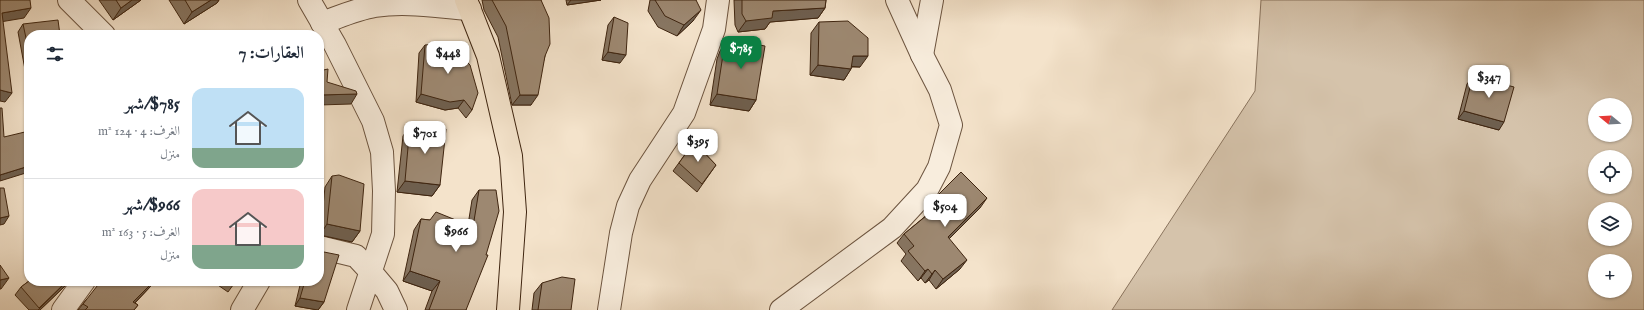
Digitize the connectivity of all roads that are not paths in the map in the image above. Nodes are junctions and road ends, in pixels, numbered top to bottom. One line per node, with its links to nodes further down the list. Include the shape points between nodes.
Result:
1 (69, 0): 8 (street)
2 (309, 0): 7 (street)
3 (718, 0): 19 (street, via 714,29 684,113 640,180 628,206 620,233)
4 (897, 0): 9 (street)
5 (932, 0): 9 (street)
6 (468, 4): 7 (street, via 432,7 414,4 374,6); 18 (main road, via 488,56 511,156 515,212)
7 (322, 23): 11 (street, via 373,121 382,152 383,234)
8 (99, 30)
9 (922, 55): 20 (street, via 940,90 951,125 940,167 927,190 892,228)
10 (324, 248): 11 (street, via 356,256)
11 (371, 272): 16 (street); 17 (street, via 387,291)
12 (80, 286): 14 (street)
13 (256, 286): 15 (street)
14 (63, 310)
15 (242, 310)
16 (358, 310)
17 (396, 310)
18 (508, 310)
19 (609, 310)
20 (781, 310)

